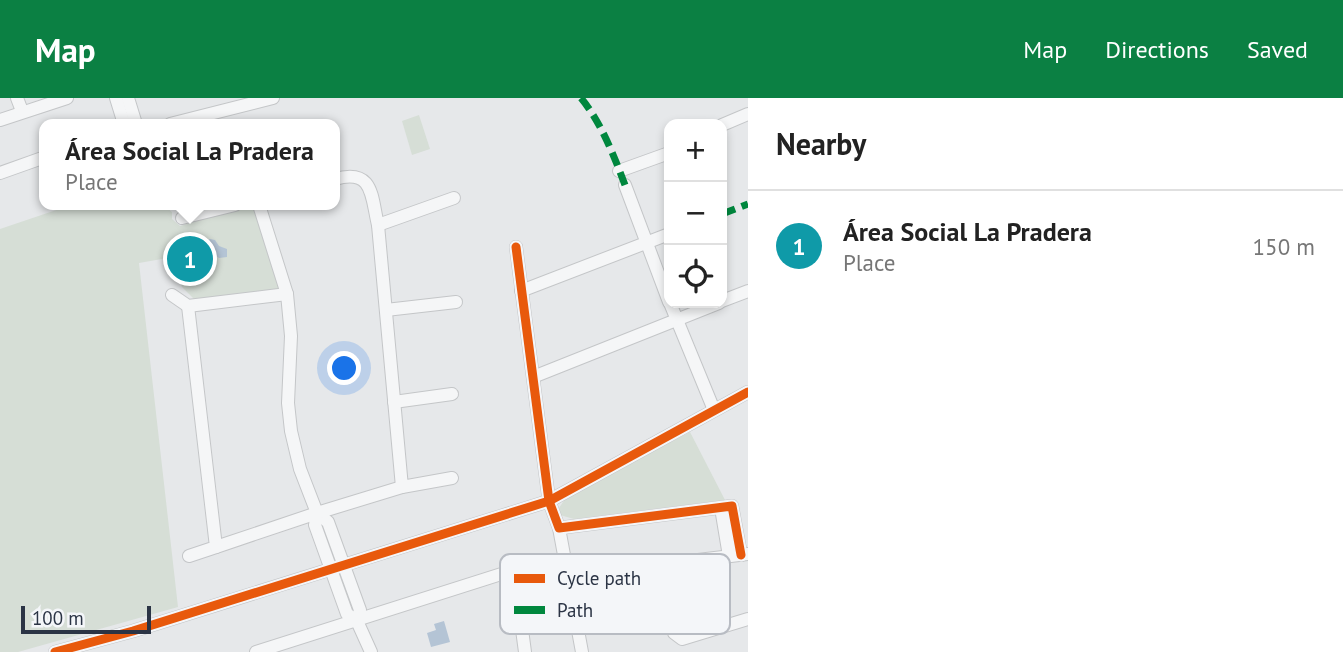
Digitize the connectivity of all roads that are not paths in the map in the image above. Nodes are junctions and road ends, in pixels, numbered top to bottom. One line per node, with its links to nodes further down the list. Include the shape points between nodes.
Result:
1 (17, 98): 6 (street)
2 (67, 98): 6 (street)
3 (116, 98): 8 (street)
4 (128, 98): 9 (street)
5 (273, 98): 10 (street)
6 (22, 111): 11 (street)
7 (748, 114): 12 (street)
8 (122, 119)
9 (134, 119)
10 (190, 119)
11 (0, 120)
12 (727, 123)
13 (664, 155): 15 (street)
14 (39, 159): 16 (street)
15 (619, 171)
16 (0, 173)
17 (340, 177): 23 (street, via 364,180)
18 (625, 185): 25 (street)
19 (454, 198): 23 (street)
20 (215, 210): 22 (street)
21 (261, 210): 30 (street)
22 (182, 218)
23 (378, 225): 37 (street)
24 (664, 236): 25 (street)
25 (647, 243): 27 (street); 29 (street)
26 (516, 247): 29 (street)
27 (664, 289)
28 (748, 290): 32 (street)
29 (521, 291): 39 (street)
30 (287, 294): 34 (street); 47 (street, via 291,431)
31 (172, 295): 34 (street)
32 (727, 299)
33 (456, 302): 37 (street)
34 (188, 306): 49 (street)
35 (671, 308): 38 (street)
36 (705, 308): 38 (street)
37 (386, 310): 42 (street)
38 (676, 320): 39 (street); 43 (street)
39 (533, 377): 46 (street)
40 (748, 392): 43 (street)
41 (452, 394): 42 (street)
42 (394, 402): 45 (street)
43 (714, 410): 46 (street)
44 (452, 478): 45 (street)
45 (402, 487): 47 (street)
46 (549, 501): 48 (street); 53 (street)
47 (317, 513): 49 (street); 53 (street, via 328,522); 54 (street, via 315,525)
48 (559, 528): 50 (street); 51 (street, via 726,507)
49 (216, 547): 52 (street)
50 (564, 554)
51 (739, 555)
52 (188, 556)
53 (344, 565): 54 (street); 57 (street, via 360,610)
54 (330, 570): 57 (street, via 347,614); 63 (street)
55 (500, 574): 57 (street)
56 (748, 619): 58 (street)
57 (358, 621): 64 (street); 65 (street)
58 (730, 624)
59 (522, 634): 66 (street)
60 (579, 634): 67 (street)
61 (675, 634): 62 (street, via 682,639)
62 (698, 634)
63 (66, 651)
64 (256, 652)
65 (371, 652)
66 (525, 652)
67 (582, 652)

